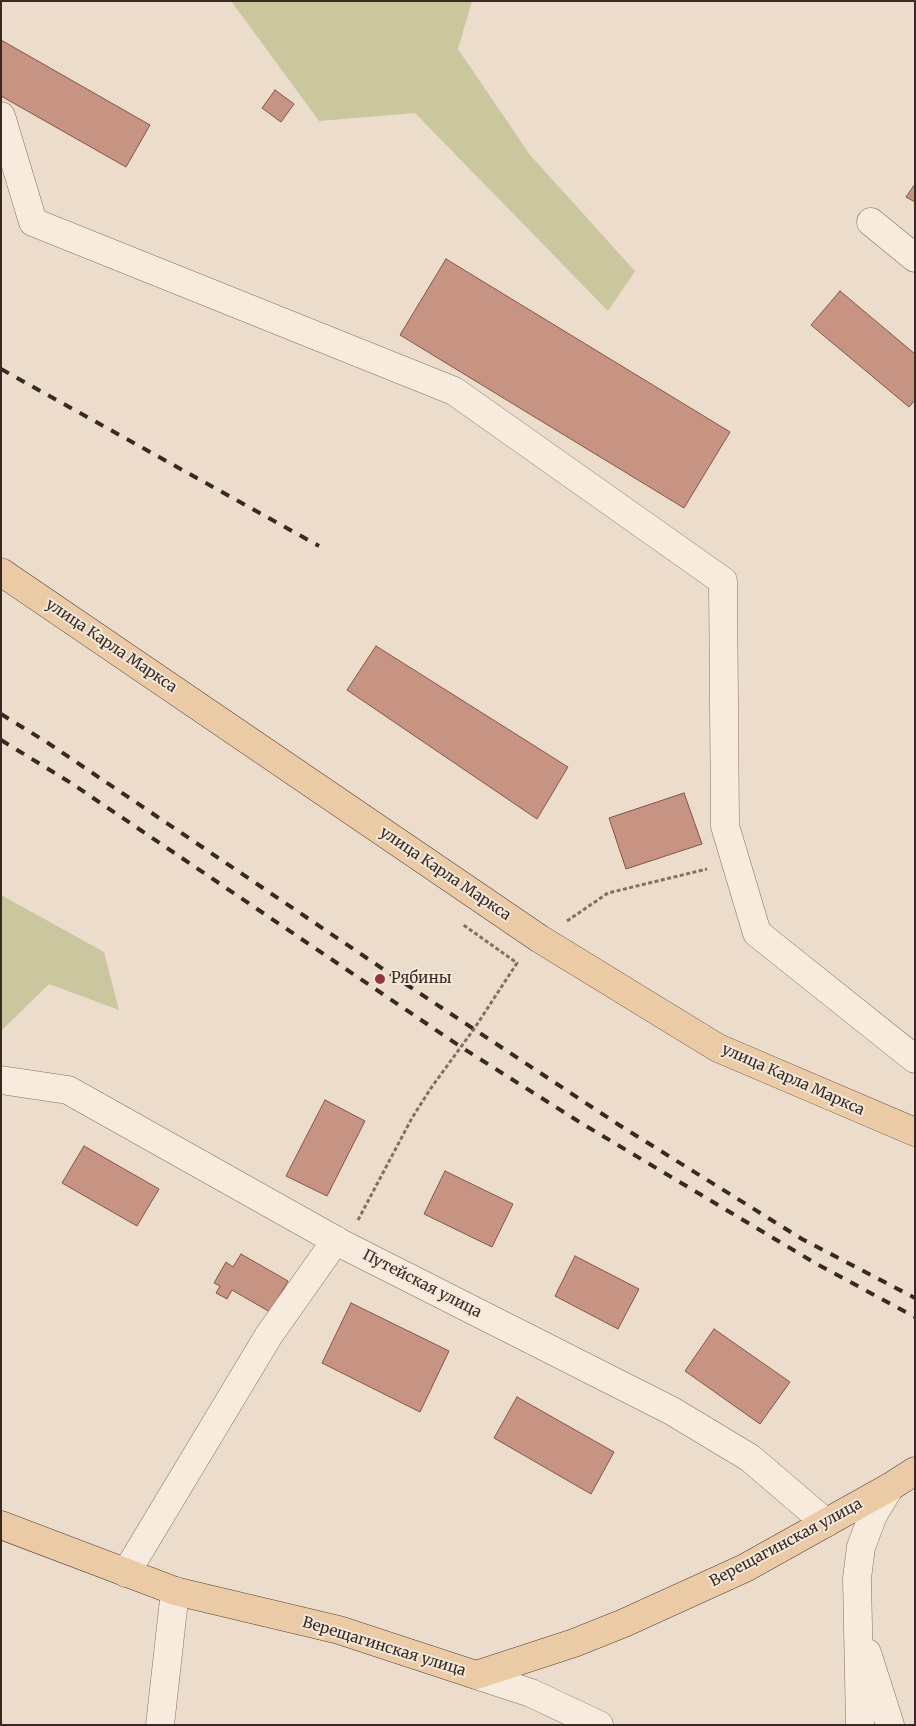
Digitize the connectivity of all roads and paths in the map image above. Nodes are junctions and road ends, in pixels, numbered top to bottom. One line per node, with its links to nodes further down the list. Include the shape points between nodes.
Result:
1 (1, 116): 9 (street, via 33,222 454,392 723,581 725,826 757,933)
2 (871, 222): 3 (street)
3 (915, 258)
4 (1, 572): 7 (main road, улица Карла Маркса)
5 (709, 868): 7 (path, via 608,893)
6 (461, 923): 8 (path)
7 (540, 939): 8 (path); 11 (main road, улица Карла Маркса, via 718,1048)
8 (517, 963): 12 (path, via 422,1103)
9 (915, 1059)
10 (1, 1080): 12 (street, Путейская улица, via 68,1090)
11 (915, 1132)
12 (340, 1242): 15 (street, Путейская улица, via 672,1412 750,1458); 17 (street, via 269,1335)
13 (915, 1471): 14 (main road, Верещагинская улица)
14 (890, 1487): 15 (main road, Верещагинская улица); 19 (street, via 873,1515 861,1548)
15 (826, 1523): 20 (main road, Верещагинская улица, via 745,1568 624,1623)
16 (1, 1525): 17 (main road, Верещагинская улица)
17 (126, 1573): 18 (main road, Верещагинская улица)
18 (176, 1590): 20 (main road, Верещагинская улица, via 339,1630); 21 (street)
19 (857, 1625): 23 (street); 24 (street)
20 (476, 1675): 22 (street, via 531,1693)
21 (160, 1725)
22 (599, 1725)
23 (860, 1725)
24 (890, 1725)

